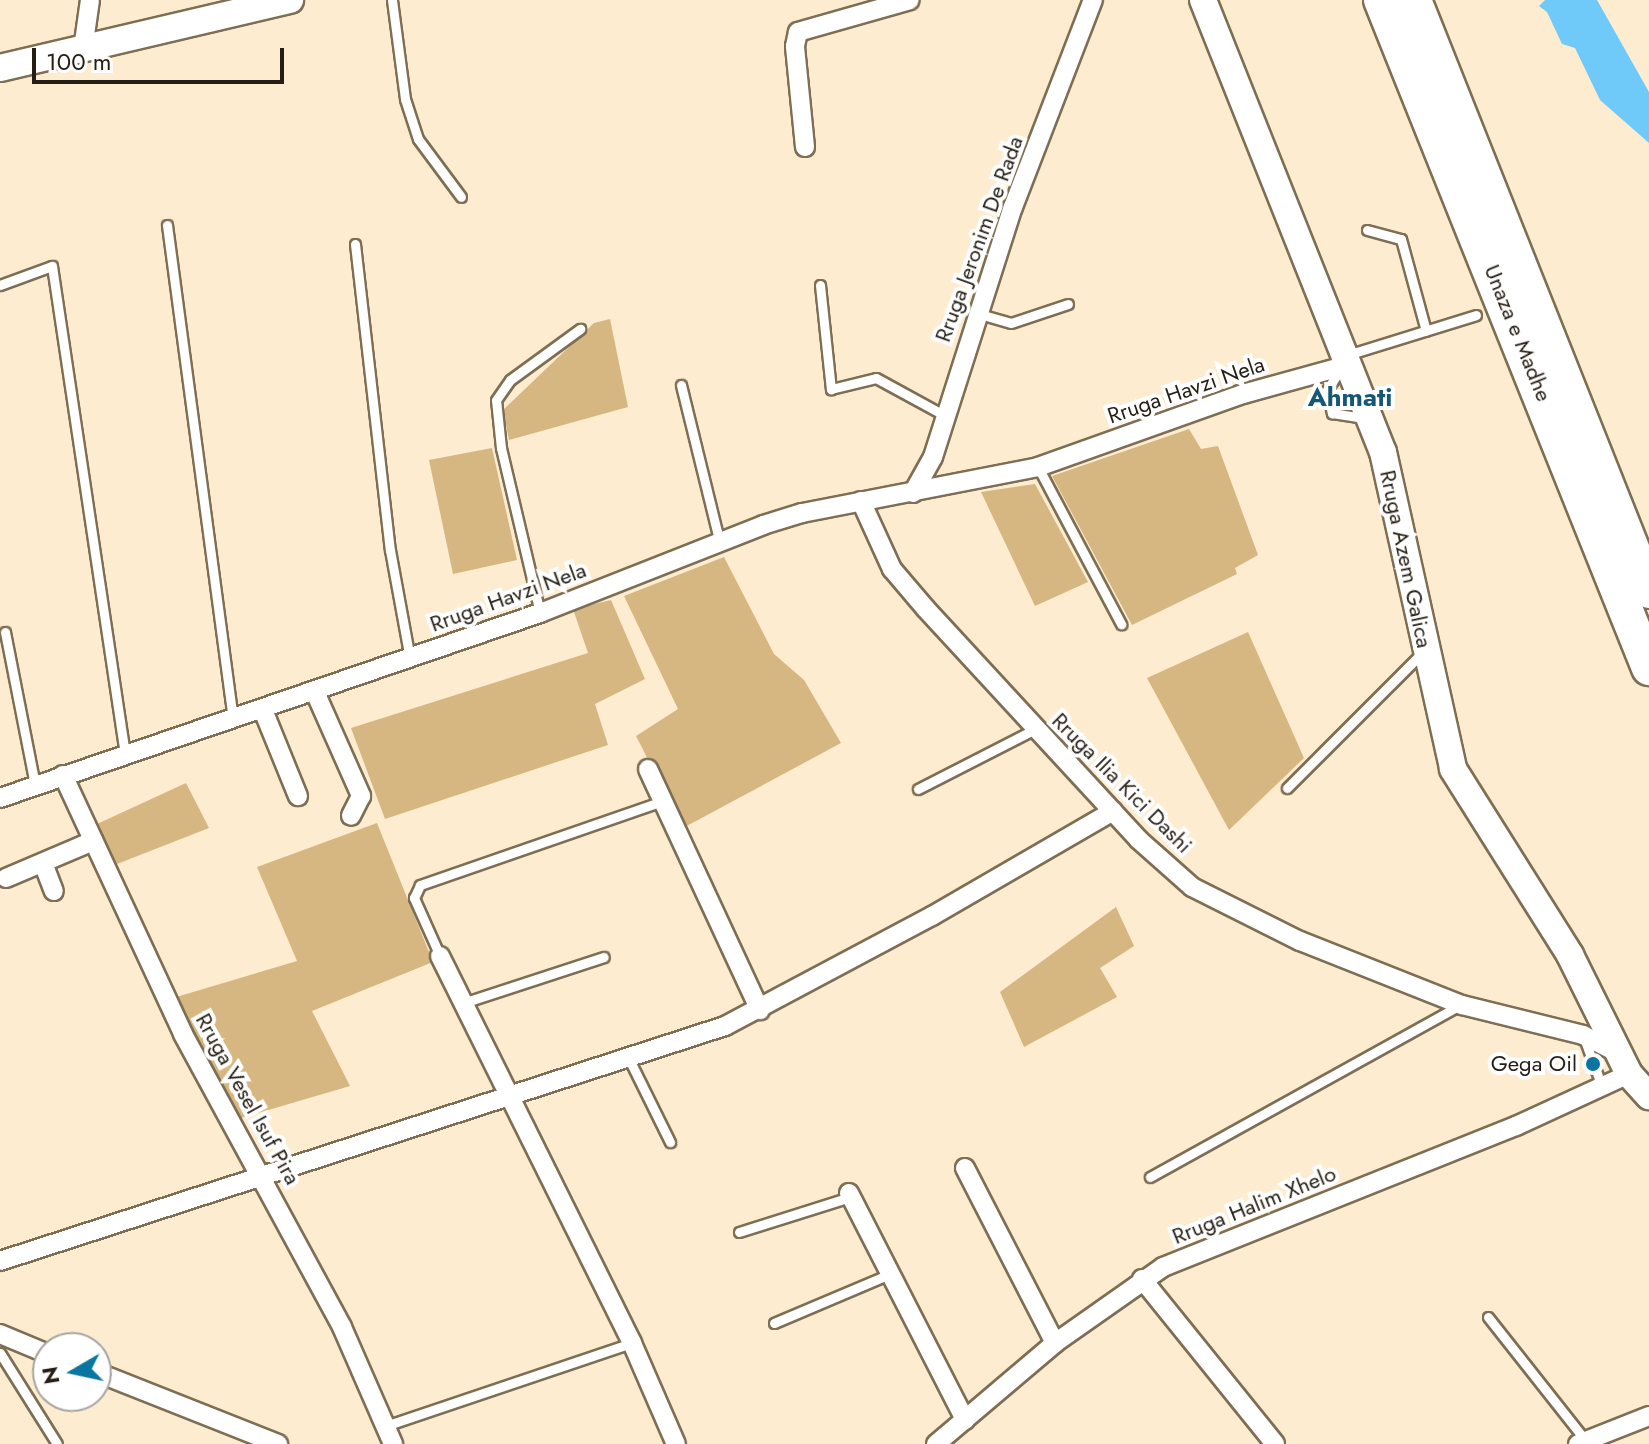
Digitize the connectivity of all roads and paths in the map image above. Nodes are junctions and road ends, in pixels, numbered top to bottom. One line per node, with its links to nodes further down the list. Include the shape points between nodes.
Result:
1 (90, 0): 11 (street)
2 (290, 0): 11 (main road)
3 (392, 0): 14 (lane, via 405,99 418,139)
4 (910, 0): 13 (street, via 798,32)
5 (1093, 0): 22 (street, Rruga Jeronim De Rada)
6 (1203, 0): 26 (main road, Rruga Azem Galica)
7 (1367, 0): 15 (highway, via 1421,132)
8 (1381, 0): 15 (highway, Unaza e Madhe)
9 (1414, 0): 15 (highway, Unaza e Madhe)
10 (1429, 0): 15 (highway)
11 (83, 49): 12 (main road)
12 (0, 68)
13 (805, 147)
14 (461, 197)
15 (1484, 211): 33 (highway, Unaza e Madhe); 39 (highway, Unaza e Madhe)
16 (167, 225): 42 (lane)
17 (1367, 230): 25 (lane, via 1401,239)
18 (355, 244): 38 (lane, via 390,550)
19 (0, 285): 44 (lane, via 52,266)
20 (820, 285): 28 (lane, via 831,389 876,378)
21 (1068, 304): 22 (lane, via 1011,323)
22 (976, 313): 28 (street, Rruga Jeronim De Rada)
23 (1476, 315): 25 (lane)
24 (580, 329): 34 (lane, via 510,380 496,400 501,448)
25 (1426, 331): 26 (lane)
26 (1349, 359): 29 (street, Rruga Havzi Nela); 37 (main road, Rruga Azem Galica, via 1398,504)
27 (681, 385): 32 (lane)
28 (944, 415): 30 (street, Rruga Jeronim De Rada, via 933,457)
29 (1038, 467): 30 (street, Rruga Havzi Nela); 35 (lane)
30 (913, 493): 31 (street, Rruga Havzi Nela)
31 (861, 501): 32 (street, Rruga Havzi Nela, via 802,513); 43 (street, Rruga Ilia Kici Dashi, via 892,569)
32 (719, 540): 34 (street, Rruga Havzi Nela)
33 (1649, 591)
34 (540, 613): 38 (street, Rruga Havzi Nela)
35 (1121, 624)
36 (5, 632): 47 (lane)
37 (1426, 650): 48 (lane); 66 (main road, Rruga Azem Galica, via 1442,733 1460,785 1545,912)
38 (410, 659): 40 (street, Rruga Havzi Nela)
39 (1649, 668)
40 (315, 692): 41 (street, Rruga Havzi Nela); 54 (street, via 361,796)
41 (263, 710): 42 (street, Rruga Havzi Nela); 50 (street)
42 (233, 720): 44 (street, Rruga Havzi Nela)
43 (1035, 729): 49 (lane); 53 (street, Rruga Ilia Kici Dashi)
44 (125, 755): 46 (street, Rruga Havzi Nela)
45 (648, 769): 52 (street)
46 (63, 775): 47 (street, Rruga Havzi Nela); 55 (street, Rruga Vesel Isuf Pira)
47 (35, 785): 51 (street, Rruga Havzi Nela)
48 (1287, 788)
49 (918, 789)
50 (298, 796)
51 (0, 798)
52 (662, 801): 59 (lane, via 420,885 414,898); 63 (street)
53 (1113, 811): 62 (street, Rruga Ilia Kici Dashi, via 1192,887 1216,901); 63 (street)
54 (351, 816)
55 (93, 841): 56 (street); 71 (street, Rruga Vesel Isuf Pira, via 183,1034)
56 (43, 863): 57 (street); 58 (street)
57 (6, 878)
58 (54, 891)
59 (440, 956): 61 (street)
60 (604, 957): 61 (lane)
61 (463, 1003): 68 (street)
62 (1462, 1005): 64 (street, Rruga Ilia Kici Dashi); 72 (lane)
63 (760, 1010): 65 (street)
64 (1583, 1035): 66 (street, Rruga Ilia Kici Dashi); 67 (lane)
65 (628, 1057): 68 (street); 69 (lane)
66 (1638, 1081): 67 (street, Rruga Halim Xhelo)
67 (1602, 1087): 77 (street, Rruga Halim Xhelo)
68 (508, 1095): 71 (street); 81 (street)
69 (670, 1142)
70 (965, 1168): 82 (street)
71 (262, 1174): 75 (street); 88 (street, Rruga Vesel Isuf Pira, via 342,1327)
72 (1150, 1177)
73 (850, 1195): 74 (lane); 76 (street)
74 (739, 1232)
75 (0, 1261)
76 (890, 1274): 79 (lane); 87 (street)
77 (1142, 1279): 82 (street, Rruga Halim Xhelo); 95 (street)
78 (1488, 1317): 89 (lane)
79 (774, 1323)
80 (0, 1334): 83 (street)
81 (632, 1343): 88 (lane); 93 (street)
82 (1055, 1343): 87 (street, Rruga Halim Xhelo)
83 (32, 1347)
84 (0, 1353): 90 (lane)
85 (112, 1378): 91 (street)
86 (1649, 1416): 89 (street)
87 (965, 1420): 94 (street, Rruga Halim Xhelo)
88 (385, 1426): 92 (street, Rruga Vesel Isuf Pira)
89 (1582, 1442)
90 (57, 1444)
91 (278, 1444)
92 (393, 1444)
93 (676, 1444)
94 (936, 1444)
95 (1275, 1444)

